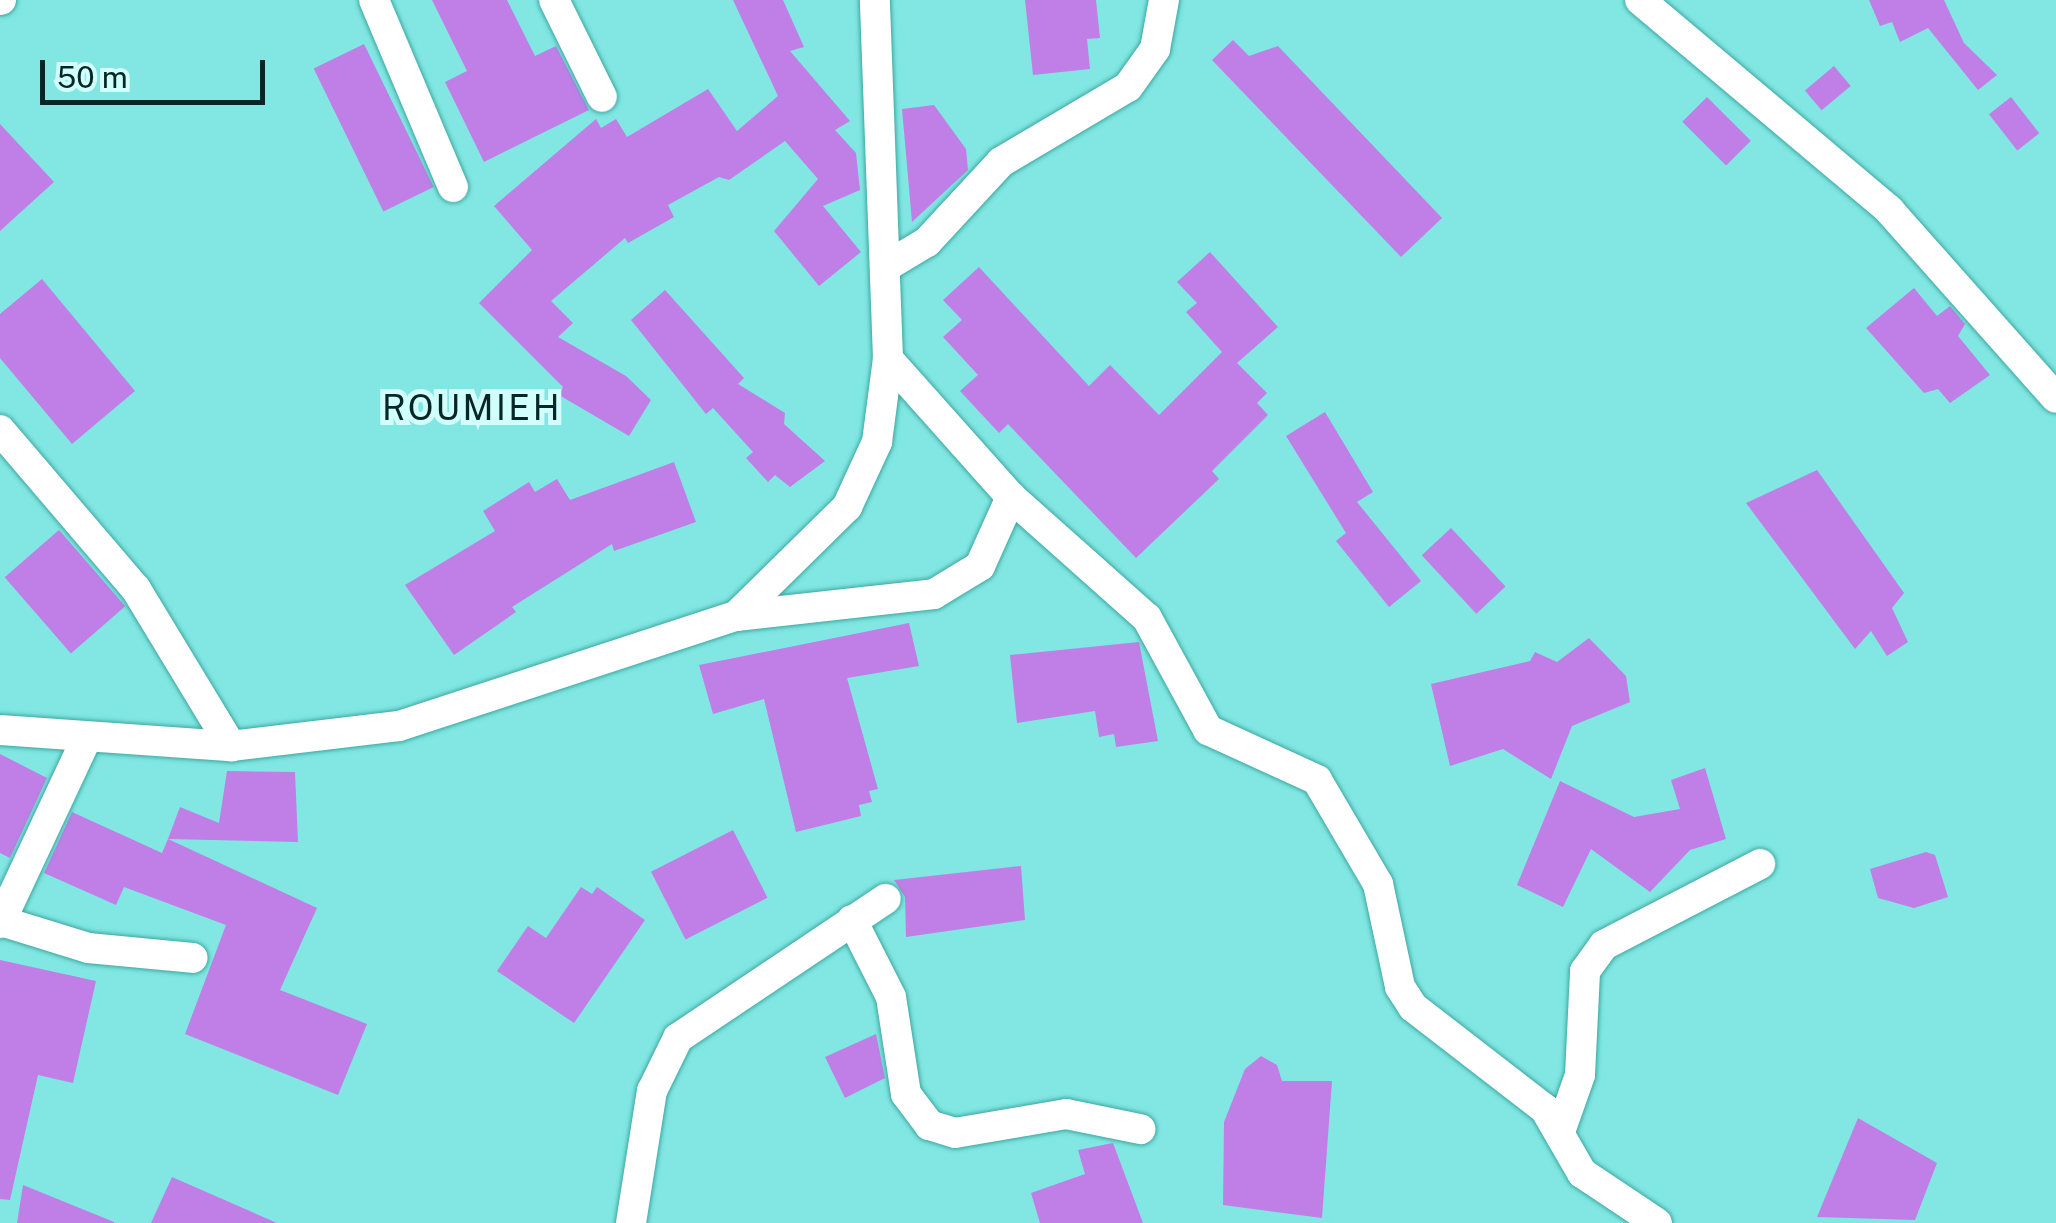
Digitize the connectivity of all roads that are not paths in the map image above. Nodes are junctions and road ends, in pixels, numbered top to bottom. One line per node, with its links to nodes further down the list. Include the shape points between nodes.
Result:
1 (374, 0): 7 (street)
2 (554, 0): 6 (street)
3 (876, 0): 8 (street)
4 (1164, 0): 8 (street, via 1155,49 1128,87 1001,162 927,242)
5 (1640, 0): 10 (street, via 1889,210)
6 (602, 98)
7 (452, 187)
8 (885, 267): 9 (street)
9 (888, 360): 12 (street); 13 (street, via 877,442 847,507)
10 (2056, 398)
11 (0, 430): 16 (street, via 136,589)
12 (1011, 497): 13 (street, via 980,566 934,594); 23 (street, via 1147,618 1208,730 1317,780 1378,884 1400,986 1413,1007)
13 (736, 616): 16 (street, via 399,726)
14 (0, 730): 15 (street)
15 (86, 738): 16 (street); 20 (street)
16 (232, 746)
17 (1760, 864): 23 (street, via 1604,945 1585,971 1580,1075)
18 (886, 899): 19 (street)
19 (852, 920): 22 (street, via 891,997 906,1094 929,1125 955,1132 1066,1114); 24 (street, via 678,1038 652,1090)
20 (1, 922): 21 (street, via 88,948)
21 (194, 958)
22 (1140, 1129)
23 (1561, 1129): 25 (street, via 1582,1174)
24 (631, 1223)
25 (1656, 1223)

